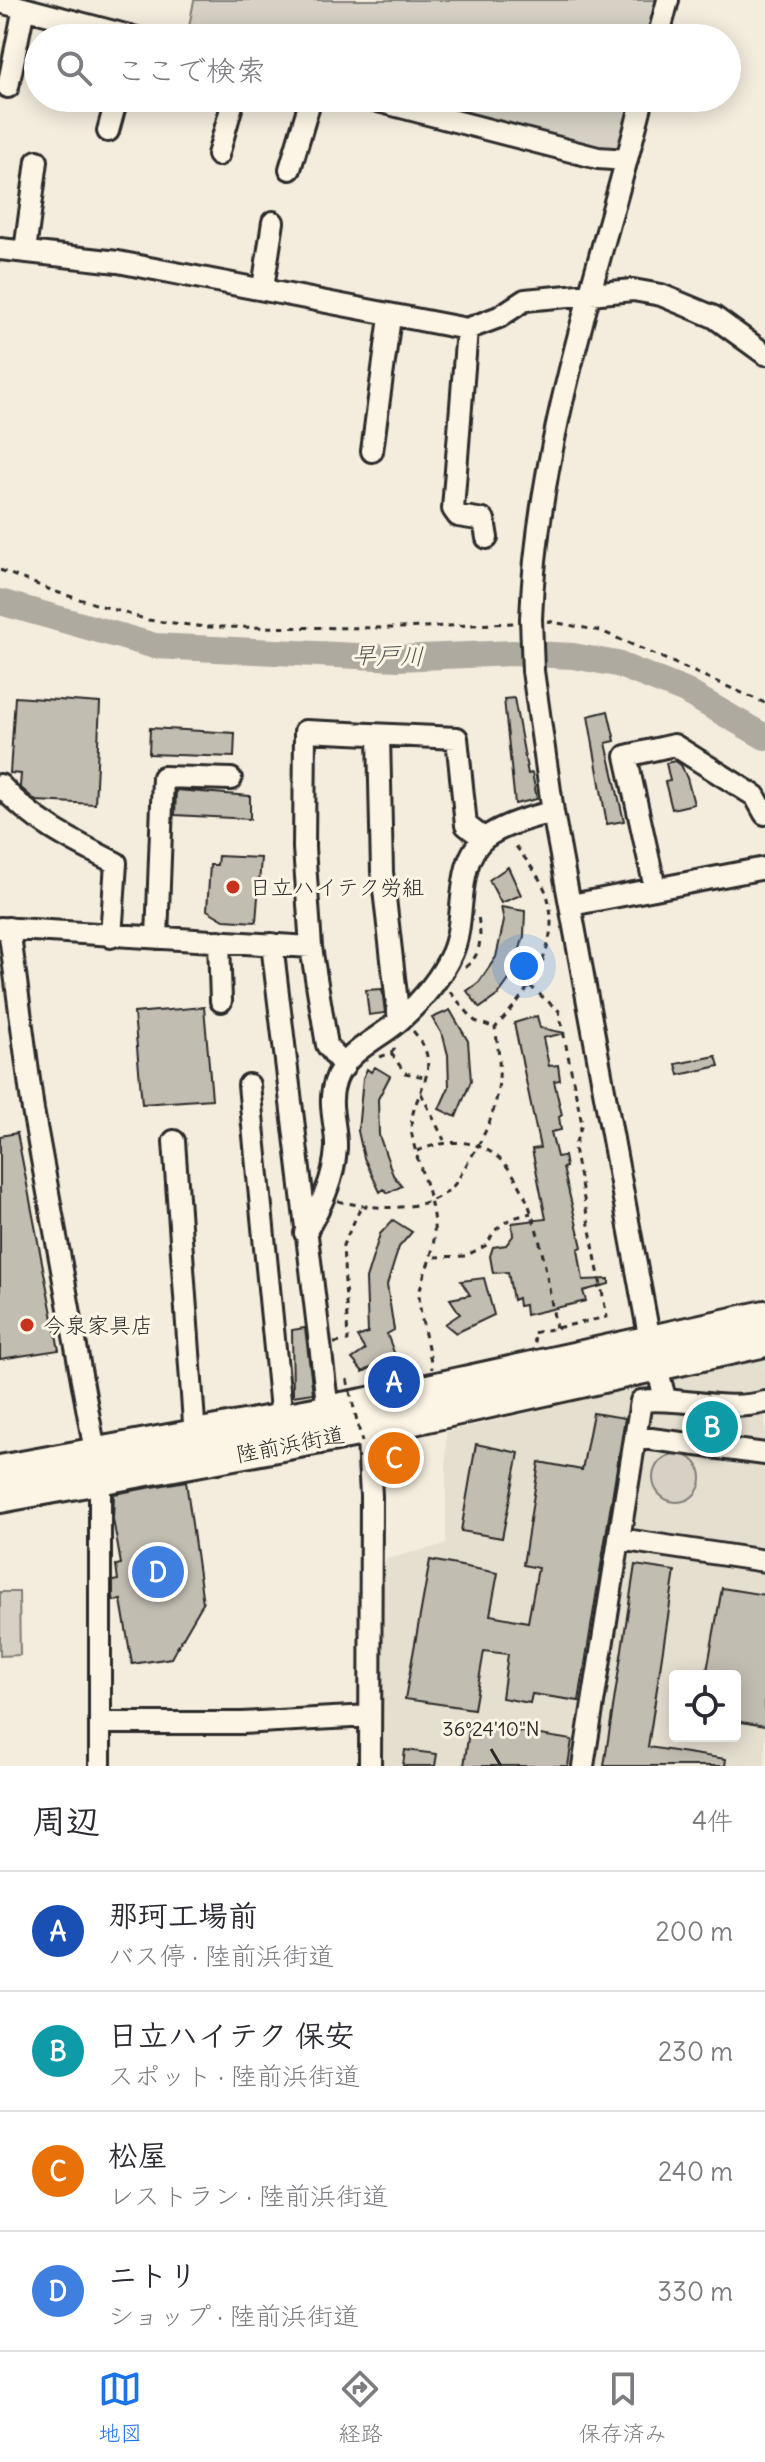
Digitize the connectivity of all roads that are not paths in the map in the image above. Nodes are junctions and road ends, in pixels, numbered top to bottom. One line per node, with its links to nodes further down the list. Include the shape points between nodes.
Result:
1 (668, 0): 5 (street)
2 (0, 2): 3 (street)
3 (24, 8): 4 (street); 6 (street)
4 (83, 24)
5 (662, 24)
6 (8, 87)
7 (113, 112): 12 (street)
8 (230, 112): 13 (street)
9 (307, 112): 16 (street)
10 (420, 112): 14 (street, via 598,158)
11 (639, 112): 14 (street)
12 (108, 131)
13 (218, 155)
14 (627, 160): 21 (street)
15 (37, 161): 19 (street)
16 (290, 169)
17 (273, 222): 20 (street)
18 (0, 249): 19 (street)
19 (25, 251): 20 (street)
20 (263, 288): 22 (street)
21 (592, 291): 23 (street, via 525,300); 24 (street, via 661,295 714,317); 30 (street, bridge, via 542,503 529,621)
22 (390, 317): 23 (street); 25 (street)
23 (467, 329): 26 (street, via 453,509 458,516 484,520)
24 (765, 354)
25 (372, 451)
26 (487, 538)
27 (379, 736): 32 (street, via 457,738 466,825); 41 (street, via 305,731 304,848); 43 (street, via 382,872)
28 (231, 779): 38 (street, via 163,777)
29 (0, 785): 37 (street, via 23,812 116,863)
30 (553, 812): 32 (street, via 528,817); 35 (street)
31 (765, 814): 34 (street, via 755,796 674,745 626,756)
32 (484, 839): 43 (street, via 466,874 453,951)
33 (765, 868): 34 (street)
34 (655, 888): 35 (street)
35 (571, 905): 50 (street)
36 (4, 928): 37 (street); 59 (street)
37 (111, 937): 38 (street)
38 (157, 938): 39 (street)
39 (219, 941): 40 (street); 42 (street)
40 (272, 944): 41 (street); 47 (street)
41 (311, 947): 44 (street, via 327,1045)
42 (221, 1001)
43 (404, 1025): 44 (street, via 368,1042)
44 (344, 1067): 47 (street, via 335,1081 331,1107 335,1196)
45 (249, 1085): 54 (street)
46 (174, 1141): 56 (street)
47 (305, 1233): 53 (street)
48 (765, 1316): 50 (highway, 陸前浜街道)
49 (765, 1341): 50 (highway, 陸前浜街道)
50 (653, 1353): 51 (street); 55 (highway, 陸前浜街道); 55 (highway, 陸前浜街道, via 538,1366 435,1389)
51 (665, 1398): 52 (street, via 748,1407); 57 (street, via 641,1401)
52 (765, 1402)
53 (328, 1411): 54 (highway, 陸前浜街道); 55 (highway, 陸前浜街道)
54 (282, 1420): 56 (highway, 陸前浜街道)
55 (365, 1425): 59 (highway, 陸前浜街道); 64 (street)
56 (195, 1437): 59 (highway, 陸前浜街道)
57 (636, 1437): 58 (street); 62 (street)
58 (765, 1454)
59 (97, 1467): 60 (highway, 陸前浜街道); 61 (highway, 陸前浜街道); 65 (street)
60 (0, 1471)
61 (0, 1497)
62 (619, 1539): 63 (street); 68 (street)
63 (765, 1561)
64 (370, 1716): 65 (street); 67 (street)
65 (101, 1723): 66 (street)
66 (100, 1766)
67 (370, 1766)
68 (583, 1766)

